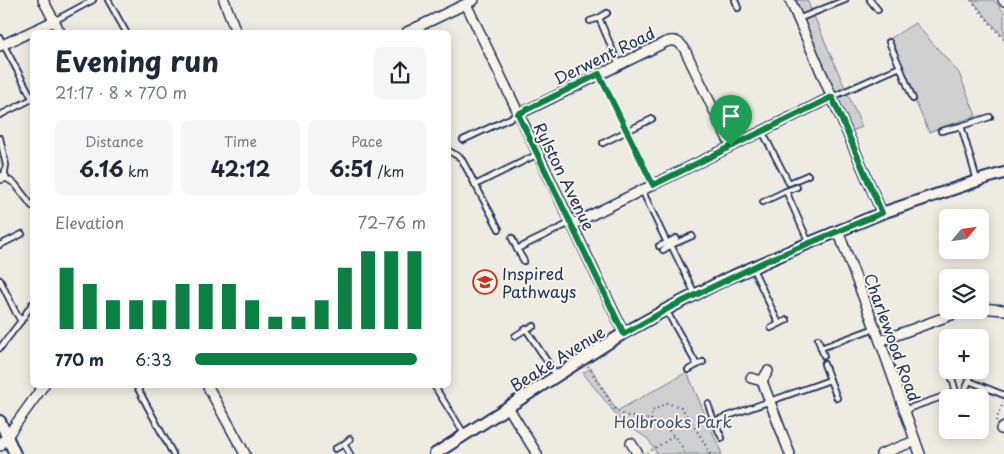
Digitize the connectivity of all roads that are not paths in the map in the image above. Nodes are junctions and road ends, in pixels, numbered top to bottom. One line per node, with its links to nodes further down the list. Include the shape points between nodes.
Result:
1 (43, 0): 15 (street)
2 (93, 0): 15 (lane)
3 (108, 0): 19 (lane)
4 (224, 0): 20 (street)
5 (735, 0): 10 (lane)
6 (790, 0): 14 (street)
7 (845, 0): 14 (lane)
8 (870, 0): 11 (lane)
9 (470, 2): 21 (street); 32 (street, Rylston Avenue)
10 (738, 8)
11 (878, 10)
12 (608, 13): 13 (lane)
13 (599, 18): 16 (lane); 25 (lane)
14 (798, 20): 29 (street)
15 (54, 21): 17 (street); 18 (street)
16 (590, 21)
17 (32, 30)
18 (59, 30)
19 (125, 30)
20 (235, 30)
21 (411, 30)
22 (30, 31): 24 (street)
23 (889, 42): 26 (lane)
24 (1, 43): 28 (lane)
25 (619, 65): 27 (street, Derwent Road); 43 (street, Derwent Road, via 669,40 680,43)
26 (900, 67): 29 (lane); 30 (lane)
27 (599, 74): 32 (street, Derwent Road); 37 (lane)
28 (30, 95)
29 (832, 97): 38 (street); 57 (street)
30 (913, 99)
31 (30, 100): 33 (lane)
32 (518, 114): 41 (lane); 45 (street, Rylston Avenue)
33 (0, 115)
34 (990, 117): 36 (lane)
35 (652, 119): 37 (lane)
36 (961, 126): 39 (lane); 49 (lane)
37 (627, 131): 42 (lane); 51 (lane)
38 (762, 131): 43 (street); 47 (lane, via 789,184)
39 (941, 131)
40 (0, 138): 48 (lane, via 6,165)
41 (463, 140)
42 (603, 143)
43 (731, 146): 51 (street)
44 (451, 153): 50 (lane, via 461,158)
45 (538, 154): 50 (lane); 58 (street, Rylston Avenue)
46 (1004, 173): 49 (street, Beake Avenue)
47 (808, 175)
48 (2, 178): 56 (lane, via 15,184)
49 (978, 181): 57 (street, Beake Avenue)
50 (475, 184): 59 (lane)
51 (653, 185): 53 (street)
52 (796, 187): 54 (lane)
53 (642, 190): 58 (street); 66 (lane)
54 (786, 191): 55 (lane); 65 (lane)
55 (763, 202)
56 (30, 203)
57 (882, 213): 60 (street, Beake Avenue)
58 (571, 224): 68 (lane); 86 (street, Rylston Avenue)
59 (499, 229)
60 (838, 231): 65 (street, Beake Avenue); 84 (street, Charlewood Road)
61 (22, 234): 67 (lane)
62 (692, 236): 66 (lane)
63 (512, 238): 68 (lane)
64 (676, 238): 66 (lane)
65 (809, 242): 71 (street, Beake Avenue)
66 (669, 244): 69 (lane); 73 (lane)
67 (0, 245)
68 (518, 248): 70 (lane)
69 (661, 248)
70 (524, 261)
71 (752, 267): 73 (street, Beake Avenue); 81 (lane)
72 (0, 280): 80 (lane)
73 (696, 295): 76 (street, Beake Avenue)
74 (30, 307): 80 (lane)
75 (989, 309): 77 (street)
76 (666, 310): 86 (street, Beake Avenue); 95 (lane)
77 (1004, 310)
78 (940, 319): 89 (street)
79 (787, 320): 81 (lane)
80 (21, 321): 90 (lane)
81 (779, 324): 83 (lane)
82 (534, 326): 85 (lane)
83 (771, 328)
84 (875, 328): 89 (street, Charlewood Road); 91 (lane)
85 (526, 330): 87 (lane); 98 (lane)
86 (624, 334): 98 (street, Beake Avenue)
87 (515, 336)
88 (818, 339): 91 (lane)
89 (880, 341): 114 (street, Charlewood Road)
90 (0, 348)
91 (821, 348): 92 (lane)
92 (824, 356)
93 (703, 362): 95 (lane)
94 (824, 364): 101 (lane)
95 (697, 365): 96 (lane)
96 (688, 370)
97 (768, 371): 102 (street)
98 (556, 376): 113 (street, Beake Avenue)
99 (751, 378): 102 (street)
100 (952, 379): 114 (lane, via 956,392)
101 (830, 380): 110 (lane); 111 (lane)
102 (762, 381): 111 (street)
103 (968, 381): 108 (lane); 109 (lane)
104 (42, 388): 118 (street)
105 (138, 388): 128 (lane)
106 (209, 388): 129 (street)
107 (436, 388): 117 (lane)
108 (965, 389)
109 (1004, 394)
110 (837, 398)
111 (770, 402): 116 (lane); 133 (street)
112 (708, 404): 116 (lane)
113 (508, 407): 117 (street, Beake Avenue); 132 (street)
114 (904, 410): 121 (street, Charlewood Road)
115 (0, 421): 118 (street)
116 (714, 421): 119 (lane)
117 (465, 435): 131 (street, Beake Avenue)
118 (7, 436): 124 (street); 127 (street)
119 (722, 438)
120 (350, 439): 123 (lane)
121 (915, 441): 134 (street); 135 (street, Charlewood Road)
122 (631, 443): 126 (street)
123 (344, 444): 125 (lane); 130 (lane)
124 (0, 446)
125 (335, 450)
126 (638, 453)
127 (15, 454)
128 (173, 454)
129 (245, 454)
130 (350, 454)
131 (435, 454)
132 (537, 454)
133 (790, 454)
134 (881, 454)
135 (920, 454)

